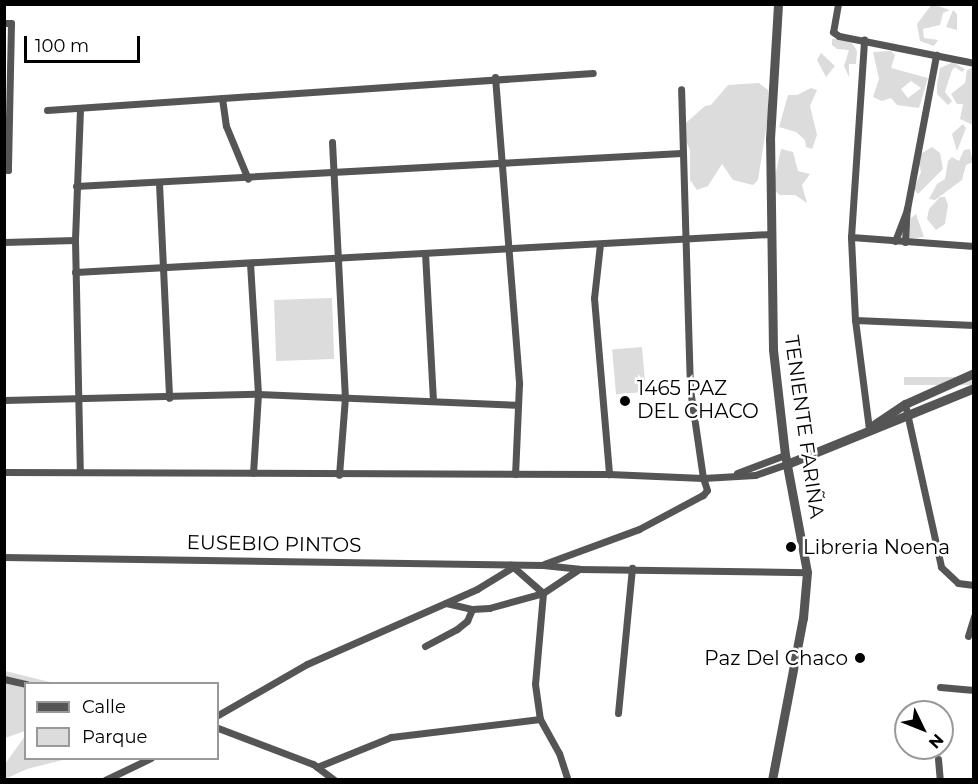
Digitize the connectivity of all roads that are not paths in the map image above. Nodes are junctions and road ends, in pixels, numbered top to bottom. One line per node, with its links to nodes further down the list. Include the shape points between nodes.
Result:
1 (778, 4): 22 (street, TENIENTE FARIÑA, via 770,138)
2 (838, 4): 4 (street, via 835,34)
3 (4, 23): 16 (street, via 11,23 8,170)
4 (864, 39): 5 (street); 24 (street)
5 (936, 55): 6 (street); 21 (street)
6 (974, 63)
7 (593, 73): 8 (street)
8 (495, 77): 10 (street); 15 (street)
9 (681, 89): 14 (street)
10 (222, 98): 11 (street); 18 (street, via 226,126)
11 (80, 109): 12 (street); 20 (street)
12 (47, 110)
13 (332, 142): 17 (street)
14 (681, 153): 15 (street); 23 (street)
15 (503, 162): 17 (street); 31 (street)
16 (4, 170)
17 (334, 173): 18 (street); 33 (street)
18 (248, 179): 19 (street)
19 (159, 183): 20 (street); 35 (street)
20 (76, 186): 25 (street)
21 (907, 209): 26 (street); 28 (street)
22 (771, 234): 23 (street); 51 (street, TENIENTE FARIÑA, via 773,349)
23 (684, 237): 29 (street); 58 (street, via 690,389)
24 (851, 237): 26 (street); 37 (street)
25 (75, 240): 27 (street); 36 (street)
26 (896, 241): 28 (street)
27 (4, 242)
28 (906, 242): 30 (street)
29 (600, 244): 31 (street); 56 (street, via 594,298)
30 (974, 246)
31 (509, 247): 32 (street); 48 (street, via 519,384)
32 (425, 253): 33 (street); 46 (street)
33 (337, 257): 34 (street); 42 (street)
34 (250, 263): 35 (street); 41 (street)
35 (162, 267): 36 (street); 43 (street)
36 (75, 272): 44 (street)
37 (855, 320): 38 (street); 50 (street)
38 (974, 326)
39 (974, 373): 47 (street)
40 (974, 388): 49 (street)
41 (258, 394): 42 (street); 43 (street); 54 (street)
42 (345, 397): 46 (street); 57 (street)
43 (169, 398): 44 (street)
44 (80, 399): 45 (street); 53 (street)
45 (4, 400)
46 (433, 401): 48 (street)
47 (904, 404): 49 (street); 50 (street)
48 (516, 405): 55 (street)
49 (908, 417): 50 (street); 65 (street, via 941,567 958,583)
50 (868, 429): 51 (street)
51 (786, 460): 58 (street, via 755,475); 64 (street, TENIENTE FARIÑA)
52 (4, 472): 53 (street)
53 (80, 472): 54 (street)
54 (253, 473): 57 (street)
55 (515, 474): 56 (street); 57 (street)
56 (609, 474): 58 (street)
57 (339, 475)
58 (703, 478): 60 (street, via 707,490 703,495 639,529)
59 (4, 557): 61 (street, EUSEBIO PINTOS)
60 (543, 565): 61 (street, EUSEBIO PINTOS); 63 (street, EUSEBIO PINTOS)
61 (512, 566): 66 (street); 67 (street)
62 (632, 568): 63 (street); 64 (street); 76 (street)
63 (579, 569): 66 (street)
64 (807, 572): 88 (street, TENIENTE FARIÑA, via 803,618)
65 (974, 585)
66 (543, 593): 68 (street); 78 (street, via 535,684)
67 (447, 603): 68 (street); 77 (street, via 308,664)
68 (472, 609): 71 (street, via 467,621 457,629)
69 (974, 616): 70 (street)
70 (968, 636)
71 (425, 646)
72 (4, 680): 73 (street)
73 (24, 684)
74 (940, 687): 75 (street)
75 (974, 690)
76 (618, 713)
77 (219, 714)
78 (540, 719): 82 (street, via 391,738); 87 (street)
79 (219, 728): 82 (street)
80 (149, 760): 83 (street)
81 (938, 760): 89 (street)
82 (317, 767): 86 (street)
83 (123, 772): 84 (street); 85 (street)
84 (105, 780)
85 (126, 780)
86 (334, 780)
87 (568, 780)
88 (772, 780)
89 (940, 780)

